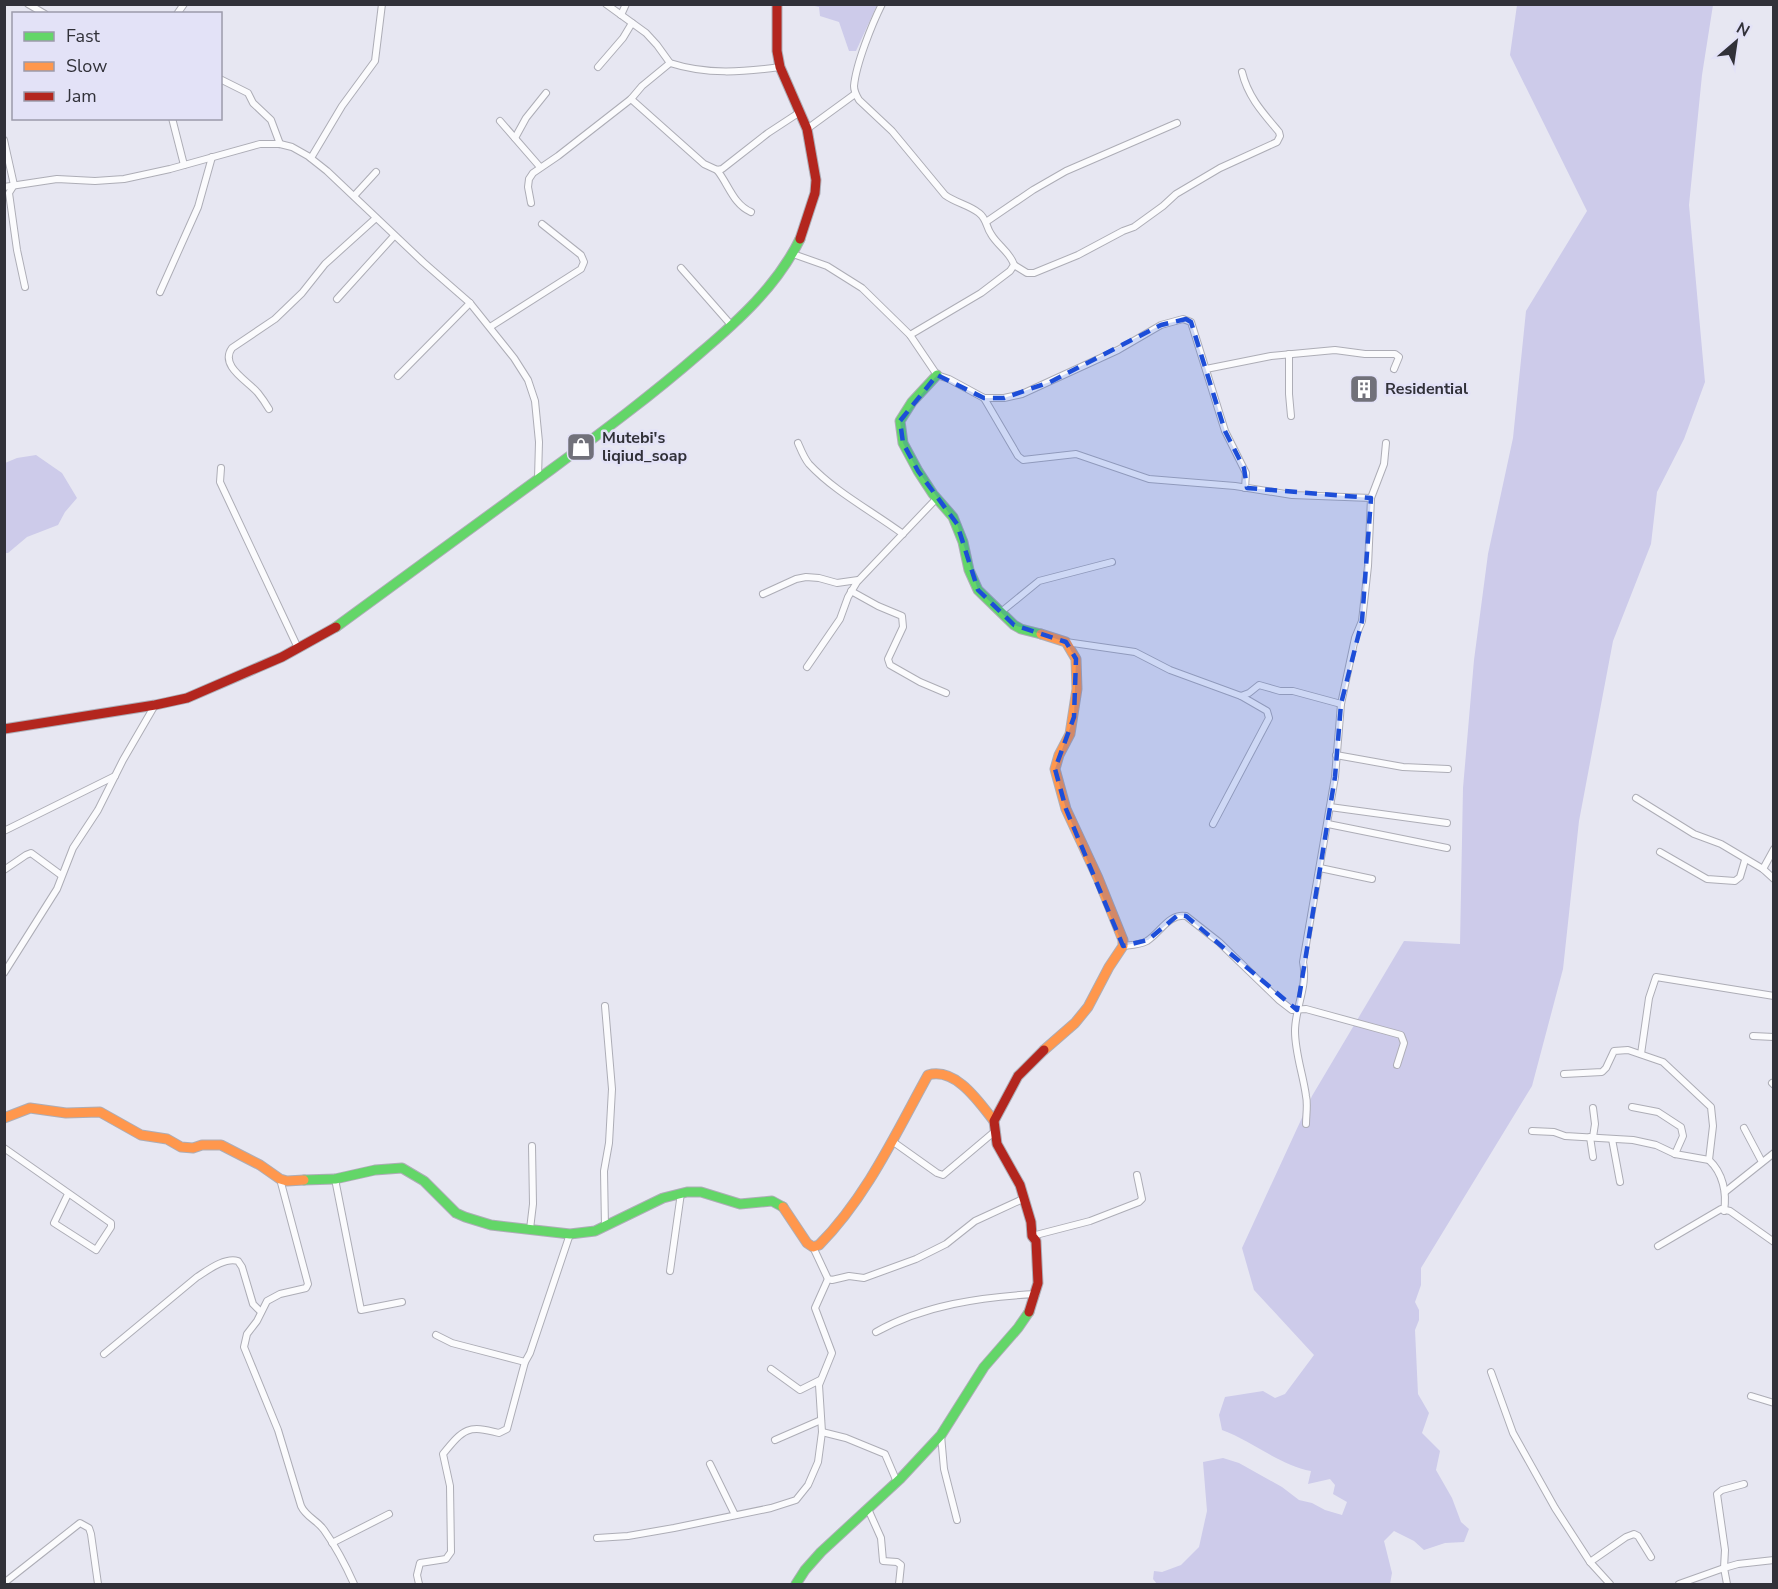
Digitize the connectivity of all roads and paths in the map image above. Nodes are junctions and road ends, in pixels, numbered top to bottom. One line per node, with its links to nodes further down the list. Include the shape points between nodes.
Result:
1 (28, 4): 7 (street)
2 (382, 4): 27 (street, via 375,61)
3 (606, 4): 8 (street)
4 (626, 4): 8 (street)
5 (777, 4): 12 (street)
6 (882, 4): 16 (street, via 865,46)
7 (42, 12)
8 (621, 15): 9 (street)
9 (632, 23): 10 (street); 11 (street)
10 (670, 63): 12 (street, via 706,72); 17 (street)
11 (598, 67)
12 (780, 67): 18 (street)
13 (1242, 72): 42 (street, via 1258,108 1279,132 1276,142 1220,168 1176,194 1134,227 1078,255 1034,273)
14 (222, 80): 25 (street, via 248,93 271,120)
15 (546, 93): 23 (street)
16 (855, 94): 22 (street); 38 (street, via 892,131 945,195 976,211)
17 (631, 99): 29 (street); 30 (street, via 704,164)
18 (800, 112): 22 (street); 30 (street)
19 (173, 120): 28 (street)
20 (500, 121): 23 (street)
21 (1177, 123): 38 (street, via 1066,171)
22 (807, 129): 41 (street, via 815,166 815,193)
23 (515, 138): 29 (street)
24 (4, 140): 32 (street)
25 (280, 144): 26 (street, via 260,144); 27 (street)
26 (212, 157): 28 (street); 45 (street, via 198,207)
27 (311, 158): 34 (street)
28 (184, 165): 32 (street, via 124,179 57,178)
29 (540, 167): 35 (street, via 529,179)
30 (717, 170): 36 (street, via 732,198)
31 (376, 172): 34 (street)
32 (14, 185): 33 (street); 44 (street, via 9,193)
33 (4, 187)
34 (354, 196): 37 (street)
35 (531, 203)
36 (751, 212)
37 (376, 219): 40 (street); 57 (street, via 325,264 303,293 275,319 228,353 235,371)
38 (986, 222): 42 (street)
39 (542, 224): 49 (street, via 582,255 581,269)
40 (394, 236): 46 (street); 47 (street)
41 (794, 254): 48 (street, via 770,287); 50 (street, via 847,277)
42 (1014, 265): 50 (street, via 981,293)
43 (681, 268): 48 (street)
44 (25, 287)
45 (160, 292)
46 (337, 299)
47 (470, 303): 49 (street); 55 (street)
48 (732, 326): 62 (street, via 667,382)
49 (490, 327): 62 (street, via 528,380 535,401)
50 (910, 335): 54 (street)
51 (1289, 354): 52 (street); 53 (street, via 1335,350 1395,354 1399,357); 58 (street)
52 (1206, 369): 56 (street, via 1191,322 1183,319 1161,325 1022,394); 63 (street, via 1225,431 1246,473)
53 (1394, 369)
54 (937, 375): 56 (street); 64 (street, via 905,412 900,430 918,471)
55 (398, 376)
56 (984, 398): 63 (street, via 1023,460 1076,454 1149,479)
57 (269, 410)
58 (1291, 416)
59 (798, 443): 66 (street, via 807,462 817,471)
60 (1386, 443): 65 (street, via 1384,464)
61 (221, 468): 73 (street, via 220,482)
62 (538, 478): 73 (street, via 332,630)
63 (1245, 488): 65 (street, via 1292,495)
64 (937, 498): 66 (street); 71 (street, via 957,524 978,590)
65 (1371, 498): 77 (street, via 1362,621)
66 (903, 534): 68 (street)
67 (1112, 562): 71 (street, via 1039,581)
68 (858, 580): 69 (street); 70 (street, via 837,583 806,576)
69 (851, 591): 74 (street, via 840,619); 75 (street, via 903,619 888,659 890,665)
70 (763, 594)
71 (1001, 612): 72 (street, via 1021,629)
72 (1065, 642): 76 (street, via 1135,652 1170,670); 99 (street, via 1076,659 1077,689 1070,734 1056,762 1057,778 1066,809 1118,925)
73 (298, 648): 78 (street, via 187,698)
74 (807, 667)
75 (946, 693)
76 (1241, 696): 77 (street, via 1259,685); 86 (street, via 1267,711 1269,718)
77 (1341, 704): 80 (street)
78 (155, 705): 79 (street); 82 (street)
79 (4, 729)
80 (1336, 755): 81 (street, via 1403,767); 84 (street)
81 (1448, 769)
82 (116, 775): 88 (street); 96 (street, via 73,848)
83 (1636, 798): 92 (street)
84 (1330, 807): 85 (street); 87 (street)
85 (1448, 823)
86 (1213, 824)
87 (1328, 824): 89 (street); 93 (street)
88 (4, 831)
89 (1447, 848)
90 (1773, 849): 94 (street)
91 (1660, 852): 92 (street, via 1707,879 1735,881)
92 (1745, 860): 94 (street)
93 (1320, 868): 97 (street); 103 (street)
94 (1763, 869): 98 (street)
95 (4, 870): 96 (street, via 32,853)
96 (62, 875): 100 (street)
97 (1372, 879)
98 (1773, 879)
99 (1123, 946): 103 (street, via 1138,945 1175,917 1186,916 1279,1000); 112 (street, via 1088,1006 1018,1076)
100 (4, 973)
101 (1773, 996): 106 (street, via 1656,977)
102 (605, 1006): 136 (street, via 612,1089 604,1171)
103 (1297, 1010): 107 (street, via 1306,1009 1401,1035 1404,1043); 113 (street, via 1295,1031 1307,1097)
104 (1753, 1036): 105 (street)
105 (1773, 1037)
106 (1641, 1054): 108 (street, via 1614,1051 1602,1072); 125 (street, via 1663,1062 1711,1107 1713,1126)
107 (1398, 1065)
108 (1564, 1074)
109 (1632, 1107): 123 (street, via 1658,1112 1681,1127 1683,1136)
110 (1593, 1108): 117 (street, via 1595,1124)
111 (4, 1118): 128 (street, via 30,1108 100,1112 141,1135 167,1139 181,1147 221,1145)
112 (994, 1121): 116 (street); 119 (street, via 961,1085 948,1074 936,1071 928,1075)
113 (1306, 1124)
114 (1744, 1128): 126 (street)
115 (1532, 1131): 117 (street)
116 (994, 1132): 119 (street, via 943,1175); 134 (street)
117 (1591, 1137): 118 (street); 124 (street)
118 (1612, 1139): 123 (street, via 1656,1145); 130 (street)
119 (892, 1141): 142 (street, via 847,1212)
120 (531, 1146): 137 (street)
121 (4, 1148): 133 (street)
122 (1773, 1153): 126 (street)
123 (1675, 1154): 125 (street)
124 (1593, 1157)
125 (1708, 1161): 131 (street, via 1715,1166)
126 (1762, 1162): 131 (street)
127 (1137, 1175): 139 (street, via 1143,1199 1139,1202 1090,1221)
128 (280, 1179): 129 (street); 147 (street, via 308,1284 306,1288 269,1299)
129 (336, 1179): 137 (street, via 402,1168 424,1181 462,1216 490,1226); 146 (street, via 361,1310)
130 (1620, 1182)
131 (1725, 1192): 135 (street)
132 (681, 1193): 136 (street); 142 (street, via 699,1191 737,1204 777,1202); 143 (street)
133 (68, 1194): 133 (street, via 111,1223 96,1250 54,1223)
134 (1025, 1198): 139 (street); 144 (street, via 975,1221 946,1244 916,1259 864,1278)
135 (1724, 1211): 140 (street, via 1730,1211); 141 (street, via 1714,1212)
136 (605, 1227): 138 (street)
137 (530, 1230): 138 (street)
138 (570, 1234): 151 (street)
139 (1032, 1236): 145 (street, via 1038,1265)
140 (1773, 1242)
141 (1658, 1246)
142 (813, 1247): 144 (street)
143 (670, 1271)
144 (828, 1279): 154 (street, via 815,1308 832,1356)
145 (1036, 1294): 148 (street, via 947,1306 903,1318); 159 (street, via 1025,1317 984,1367)
146 (402, 1302)
147 (261, 1312): 150 (street, via 253,1304 242,1267 233,1260 197,1277); 169 (street, via 244,1347 278,1430 301,1506)
148 (876, 1332)
149 (436, 1335): 151 (street, via 452,1343)
150 (104, 1354)
151 (525, 1362): 177 (street, via 507,1429 499,1433 472,1428 443,1454 450,1486 451,1552 446,1559 420,1563)
152 (771, 1369): 154 (street, via 800,1390)
153 (1491, 1372): 172 (street, via 1513,1433)
154 (820, 1380): 157 (street)
155 (1751, 1396): 156 (street)
156 (1773, 1403)
157 (821, 1420): 158 (street); 160 (street)
158 (822, 1432): 162 (street, via 885,1454); 166 (street, via 816,1469 798,1498)
159 (941, 1435): 162 (street); 167 (street, via 944,1469)
160 (775, 1440)
161 (710, 1464): 166 (street)
162 (897, 1482): 164 (street)
163 (1744, 1484): 173 (street, via 1717,1494)
164 (868, 1509): 178 (street, via 821,1552); 179 (street, via 881,1538 883,1561 901,1565)
165 (389, 1514): 169 (street)
166 (735, 1515): 168 (street, via 653,1532)
167 (957, 1520)
168 (597, 1538)
169 (332, 1543): 176 (street)
170 (1651, 1557): 172 (street, via 1634,1534)
171 (1773, 1560): 173 (street)
172 (1590, 1562): 180 (street)
173 (1724, 1568): 181 (street); 182 (street)
174 (4, 1583): 175 (street, via 80,1523 91,1534)
175 (98, 1584)
176 (354, 1584)
177 (419, 1584)
178 (796, 1584)
179 (899, 1584)
180 (1610, 1584)
181 (1679, 1584)
182 (1727, 1584)

